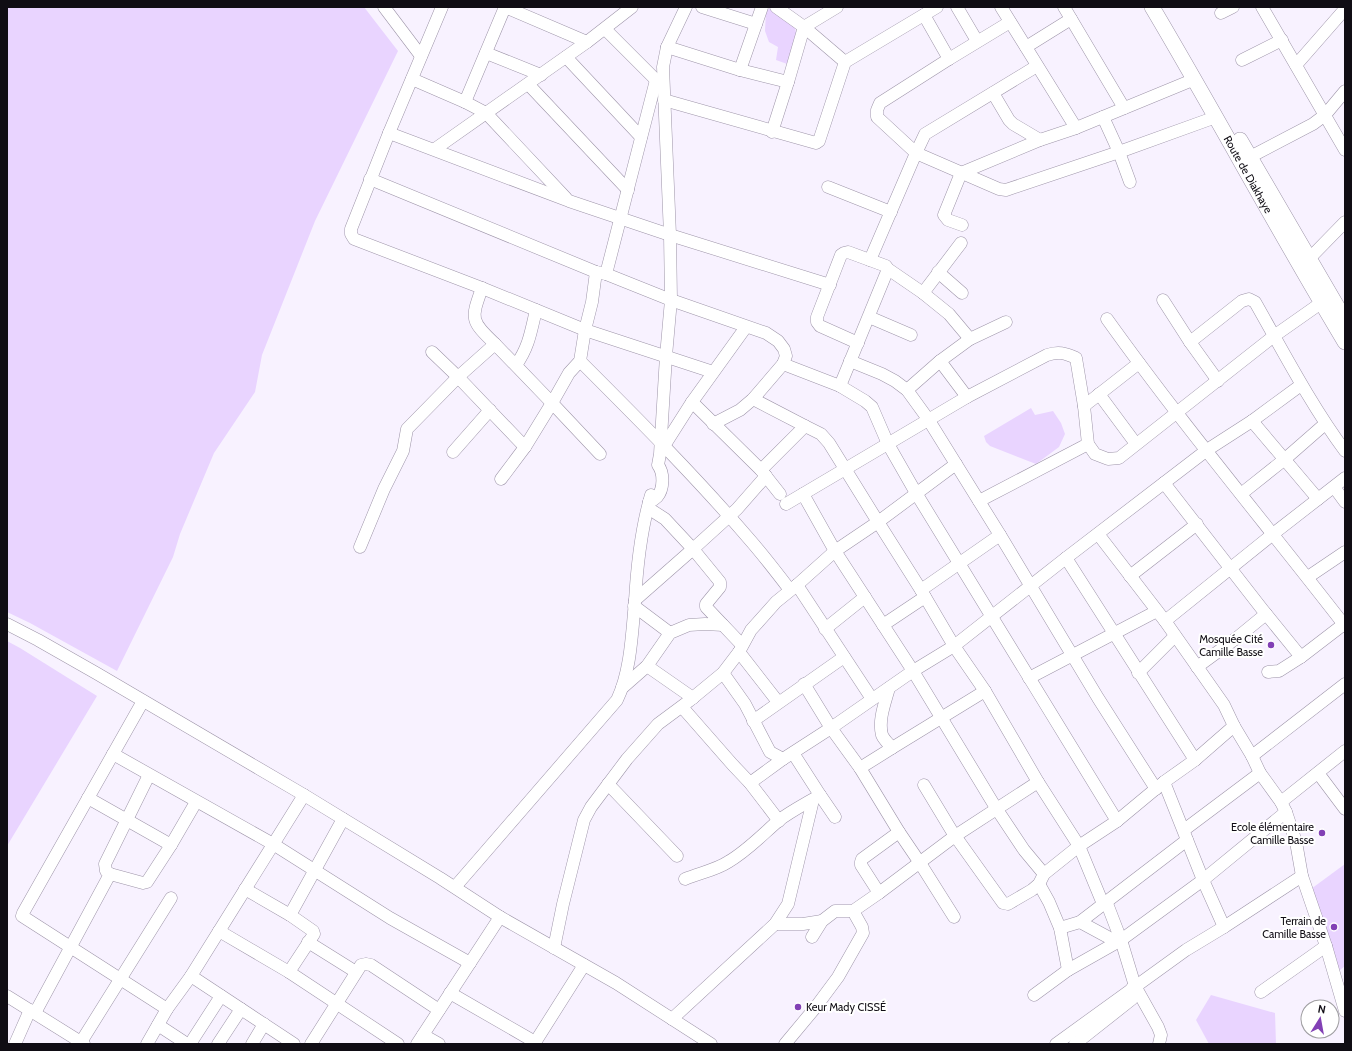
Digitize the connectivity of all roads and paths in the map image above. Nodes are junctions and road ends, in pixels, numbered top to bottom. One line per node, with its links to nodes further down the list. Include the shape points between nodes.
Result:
1 (384, 7): 32 (street)
2 (442, 7): 32 (street)
3 (505, 7): 28 (street); 31 (street)
4 (632, 7): 25 (street)
5 (686, 7): 29 (street)
6 (702, 7): 23 (street)
7 (762, 7): 23 (street)
8 (776, 7): 24 (street)
9 (837, 7): 24 (street)
10 (937, 7): 20 (street)
11 (957, 7): 27 (street)
12 (1001, 7): 22 (street)
13 (1064, 7): 21 (street)
14 (1152, 7): 42 (main road, Route de Diakhaye)
15 (1162, 7): 64 (main road, Route de Diakhaye)
16 (1234, 7): 19 (street)
17 (1262, 7): 26 (street)
18 (1341, 9): 37 (street)
19 (1221, 13)
20 (924, 15): 34 (street); 36 (street)
21 (1071, 19): 30 (street); 50 (street)
22 (1010, 22): 27 (street); 30 (street)
23 (756, 24): 39 (street)
24 (804, 27): 36 (street); 43 (street)
25 (605, 29): 28 (street); 44 (street)
26 (1282, 40): 35 (street); 37 (street)
27 (977, 41): 34 (street)
28 (587, 42): 33 (street)
29 (667, 47): 39 (street); 44 (street)
30 (1026, 48): 38 (street)
31 (486, 53): 40 (street); 49 (street)
32 (421, 56): 41 (street)
33 (566, 58): 40 (street); 58 (street)
34 (949, 58): 62 (street, via 880,104 877,110 877,117)
35 (1242, 60)
36 (845, 62): 57 (street, via 816,144)
37 (1296, 65): 52 (street)
38 (1037, 66): 47 (street); 55 (street)
39 (740, 70): 43 (street)
40 (541, 75): 45 (street)
41 (412, 79): 49 (street); 56 (street)
42 (1195, 80): 50 (street); 54 (main road, Route de Diakhaye)
43 (788, 82): 57 (street)
44 (660, 83): 48 (street); 58 (street)
45 (528, 84): 51 (street); 69 (street)
46 (1345, 91): 52 (street)
47 (993, 93): 59 (street, via 1009,120); 62 (street, via 926,134)
48 (664, 100): 57 (street); 75 (street)
49 (465, 102): 51 (street)
50 (1124, 108): 53 (street)
51 (486, 113): 60 (street); 70 (street)
52 (1325, 115): 61 (street); 64 (street)
53 (1103, 117): 55 (street); 63 (street)
54 (1216, 117): 63 (street); 78 (main road, Route de Diakhaye)
55 (1076, 128): 59 (street)
56 (389, 132): 60 (street); 66 (street)
57 (772, 132)
58 (641, 137): 69 (street)
59 (1040, 140): 65 (street)
60 (435, 149): 70 (street)
61 (1345, 150)
62 (916, 152): 65 (street); 71 (street)
63 (1120, 152): 65 (street, via 1006,190); 67 (street)
64 (1250, 157): 78 (main road, Route de Diakhaye)
65 (961, 173): 74 (street, via 944,216)
66 (370, 179): 81 (street); 83 (street, via 351,229 354,239)
67 (1130, 182)
68 (828, 188): 71 (street)
69 (628, 190): 72 (street)
70 (569, 201): 72 (street)
71 (891, 212): 77 (street)
72 (621, 218): 75 (street); 81 (street)
73 (1345, 222): 78 (street)
74 (962, 225)
75 (670, 235): 82 (street); 86 (street)
76 (961, 243): 80 (street)
77 (870, 260): 79 (street, via 886,266); 82 (street, via 848,252 844,253)
78 (1305, 263): 88 (main road, Route de Diakhaye); 91 (main road, Route de Diakhaye)
79 (888, 270): 84 (street); 90 (street)
80 (938, 272): 84 (street); 85 (street)
81 (601, 273): 86 (street); 95 (street)
82 (830, 285): 101 (street, via 817,322 820,326)
83 (482, 288): 89 (street); 102 (street, via 474,311 475,320)
84 (923, 293): 98 (street, via 949,314)
85 (962, 293)
86 (671, 300): 94 (street); 104 (street)
87 (1163, 300): 99 (street)
88 (1322, 303): 97 (street); 100 (main road, Route de Diakhaye)
89 (536, 310): 95 (street); 110 (street, via 530,339)
90 (869, 317): 96 (street); 101 (street)
91 (1344, 317)
92 (1107, 318): 108 (street)
93 (1006, 322): 98 (street)
94 (746, 327): 109 (street, via 766,333 778,341 786,356); 111 (street)
95 (585, 330): 104 (street); 105 (street)
96 (911, 335)
97 (1274, 336): 99 (street, via 1255,302 1249,299 1242,301); 113 (street); 114 (street)
98 (970, 339): 107 (street)
99 (1190, 342): 113 (street)
100 (1345, 342)
101 (858, 343): 106 (street)
102 (495, 344): 110 (street); 112 (street)
103 (432, 352): 112 (street)
104 (666, 356): 111 (street); 130 (street)
105 (580, 361): 121 (street, via 569,373); 130 (street)
106 (850, 361): 115 (street); 116 (street, via 882,374)
107 (940, 361): 116 (street); 118 (street)
108 (1139, 363): 117 (street); 124 (street)
109 (783, 364): 115 (street); 119 (street)
110 (516, 365): 121 (street)
111 (713, 372): 120 (street)
112 (458, 377): 123 (street); 160 (street, via 407,429 403,451)
113 (1218, 381): 124 (street)
114 (1301, 385): 126 (street); 128 (street)
115 (840, 386): 131 (street, via 872,407)
116 (906, 390): 125 (street)
117 (1099, 394): 122 (street); 133 (street)
118 (967, 396): 122 (street, via 1054,352 1076,358); 125 (street)
119 (753, 399): 127 (street, via 740,410); 129 (street)
120 (692, 402): 127 (street); 130 (street)
121 (552, 403): 134 (street); 138 (street)
122 (1084, 406): 132 (street)
123 (490, 410): 134 (street); 136 (street)
124 (1177, 412): 133 (street); 135 (street)
125 (928, 419): 131 (street); 140 (street)
126 (1252, 421): 135 (street); 139 (street)
127 (714, 424): 142 (street)
128 (1325, 424): 137 (street); 139 (street)
129 (805, 426): 141 (street, via 830,442); 142 (street)
130 (662, 444): 153 (street, via 658,465 661,470 661,488 659,495); 154 (street)
131 (888, 444): 141 (street); 147 (street)
132 (1088, 444): 133 (street, via 1095,454 1108,459 1119,458); 151 (street)
133 (1136, 444)
134 (525, 447): 144 (street)
135 (1207, 450): 145 (street); 149 (street)
136 (453, 452)
137 (1345, 452)
138 (600, 454)
139 (1285, 459): 149 (street); 150 (street)
140 (956, 464): 147 (street); 151 (street)
141 (846, 470): 148 (street); 155 (street)
142 (763, 473): 148 (street, via 783,499); 154 (street)
143 (1345, 478): 146 (street)
144 (501, 480)
145 (1164, 483): 156 (street); 157 (street)
146 (1334, 487): 150 (street); 152 (street)
147 (916, 493): 155 (street); 165 (street)
148 (803, 494): 162 (street)
149 (1241, 494): 158 (street)
150 (1318, 499): 158 (street)
151 (979, 501): 159 (street)
152 (1345, 502)
153 (648, 505): 161 (street, via 665,519); 173 (street, via 641,539)
154 (729, 516): 161 (street); 170 (street)
155 (878, 522): 162 (street); 171 (street)
156 (1197, 524): 166 (street); 167 (street)
157 (1098, 534): 164 (street); 167 (street)
158 (1273, 534): 166 (street); 168 (street)
159 (1000, 535): 165 (street); 169 (street)
160 (360, 547)
161 (692, 549): 173 (street); 181 (street, via 720,582 720,587 706,607)
162 (835, 551): 170 (street); 172 (street)
163 (1345, 552): 168 (street)
164 (1066, 558): 169 (street); 184 (street)
165 (959, 564): 171 (street); 176 (street)
166 (1231, 569): 175 (street); 177 (street)
167 (1130, 576): 174 (street)
168 (1308, 577): 178 (street)
169 (1031, 585): 176 (street); 188 (street)
170 (793, 588): 182 (street); 187 (street, via 776,602 751,630)
171 (923, 594): 180 (street); 186 (street)
172 (865, 597): 180 (street); 182 (street)
173 (634, 603): 183 (street); 200 (street, via 632,635)
174 (1157, 611): 177 (street); 184 (street)
175 (1266, 614): 190 (street); 192 (street)
176 (991, 617): 186 (street); 197 (street)
177 (1165, 621): 185 (street)
178 (1343, 621): 190 (street)
179 (7, 624): 205 (street)
180 (883, 625): 193 (street)
181 (723, 626): 183 (street, via 689,626); 187 (street)
182 (825, 629): 189 (street)
183 (670, 633): 191 (street)
184 (1115, 633): 188 (street); 196 (street)
185 (1175, 636): 192 (street); 196 (street)
186 (954, 646): 193 (street); 202 (street)
187 (741, 648): 195 (street); 206 (street)
188 (1073, 655): 197 (street); 226 (street, via 1098,698)
189 (844, 657): 198 (street); 204 (street)
190 (1301, 657): 194 (street, via 1279,671)
191 (647, 666): 200 (street); 203 (street)
192 (1197, 667): 210 (street, via 1224,704)
193 (913, 671): 201 (street); 208 (street)
194 (1268, 672)
195 (723, 673): 203 (street); 209 (street, via 745,704)
196 (1138, 673): 217 (street)
197 (1029, 678): 238 (street)
198 (804, 684): 206 (street); 211 (street)
199 (1345, 684): 216 (street)
200 (622, 688): 253 (street, via 608,711)
201 (889, 688): 204 (street); 212 (street, via 881,727 882,737)
202 (984, 691): 208 (street); 222 (street)
203 (693, 698): 207 (street)
204 (872, 699): 211 (street)
205 (143, 700): 214 (street); 227 (street)
206 (778, 702): 209 (street)
207 (682, 706): 223 (street); 224 (street, via 658,724)
208 (941, 718): 212 (street); 232 (street)
209 (753, 721): 215 (street, via 770,752)
210 (1234, 726): 216 (street); 217 (street)
211 (831, 728): 215 (street); 218 (street)
212 (892, 748): 218 (street)
213 (1345, 751): 220 (street)
214 (113, 754): 221 (street); 229 (street)
215 (788, 756): 223 (street); 228 (street)
216 (1252, 756): 219 (street)
217 (1195, 760): 226 (street)
218 (860, 768): 239 (street)
219 (1260, 773): 231 (street); 240 (street)
220 (1318, 773): 231 (street); 233 (street)
221 (149, 775): 230 (street); 235 (street)
222 (1038, 782): 232 (street); 244 (street)
223 (750, 783): 237 (street)
224 (608, 784): 245 (street); 273 (street, via 584,820)
225 (924, 785): 241 (street)
226 (1160, 786): 238 (street); 240 (street)
227 (304, 795): 236 (street); 242 (street)
228 (817, 797): 234 (street); 237 (street); 264 (street, via 788,904)
229 (88, 798): 235 (street); 272 (street, via 22,916)
230 (196, 802): 242 (street); 243 (street)
231 (1283, 807): 249 (street, via 1296,842); 252 (street)
232 (996, 808): 241 (street); 250 (street)
233 (1345, 809)
234 (835, 817)
235 (126, 819): 243 (street); 248 (street, via 105,864 106,871)
236 (343, 819): 247 (street); 253 (street)
237 (779, 821): 251 (street, via 728,862)
238 (1117, 821): 244 (street)
239 (899, 832): 246 (street); 255 (street, via 861,862 861,866)
240 (1185, 835): 252 (street); 257 (street)
241 (955, 836): 246 (street); 250 (street, via 1005,904 1032,890)
242 (273, 844): 247 (street); 254 (street)
243 (171, 845): 248 (street, via 147,882 143,884)
244 (1079, 846): 250 (street); 257 (street)
245 (678, 856)
246 (920, 863): 255 (street); 261 (street)
247 (314, 870): 259 (street); 274 (street, via 390,918)
248 (110, 874): 272 (street)
249 (1302, 876): 265 (street); 271 (street)
250 (1041, 878): 266 (street)
251 (685, 879)
252 (1203, 880): 265 (street); 269 (street)
253 (455, 887): 260 (street)
254 (245, 889): 259 (street); 267 (street)
255 (879, 893): 258 (street)
256 (171, 898): 281 (street)
257 (1105, 903): 263 (street); 269 (street)
258 (853, 911): 262 (street, via 835,911); 312 (street, via 863,933 838,977)
259 (290, 915): 270 (street, via 313,931 314,934)
260 (500, 917): 273 (street); 274 (street)
261 (954, 917)
262 (822, 921): 264 (street); 268 (street)
263 (1080, 922): 266 (street); 269 (street)
264 (775, 924): 295 (street)
265 (1224, 927): 283 (street)
266 (1060, 928): 276 (street)
267 (219, 931): 277 (street); 280 (street)
268 (812, 937)
269 (1119, 941): 276 (street); 283 (street)
270 (308, 942): 277 (street); 278 (street)
271 (1326, 946): 282 (street); 284 (street)
272 (70, 948): 281 (street); 294 (street)
273 (554, 948): 275 (street)
274 (470, 963): 285 (street)
275 (584, 965): 295 (street); 300 (street)
276 (1068, 970): 286 (street)
277 (289, 972): 289 (street)
278 (356, 972): 289 (street); 292 (street, via 361,965 371,965)
279 (1345, 974): 282 (street)
280 (191, 976): 288 (street); 291 (street)
281 (120, 979): 291 (street); 299 (street)
282 (1336, 982): 293 (street)
283 (1134, 987): 313 (street); 314 (street, via 1132,999); 315 (street, via 1158,1027 1161,1035)
284 (1261, 992)
285 (450, 993): 292 (street); 300 (street)
286 (1034, 995)
287 (7, 996): 294 (street)
288 (221, 996): 290 (street); 304 (street)
289 (336, 1004): 308 (street); 309 (street)
290 (242, 1009): 296 (street); 305 (street)
291 (167, 1010): 297 (street)
292 (439, 1010): 298 (street)
293 (1345, 1011)
294 (32, 1012): 299 (street); 301 (street)
295 (672, 1019): 311 (street)
296 (264, 1024): 306 (street); 307 (street)
297 (158, 1025): 302 (street); 303 (street)
298 (420, 1039): 310 (street)
299 (77, 1042)
300 (534, 1043)
301 (15, 1044)
302 (147, 1044)
303 (187, 1044)
304 (190, 1044)
305 (218, 1044)
306 (252, 1044)
307 (294, 1044)
308 (311, 1044)
309 (398, 1044)
310 (439, 1044)
311 (711, 1044)
312 (785, 1044)
313 (1056, 1044)
314 (1075, 1044)
315 (1160, 1044)

